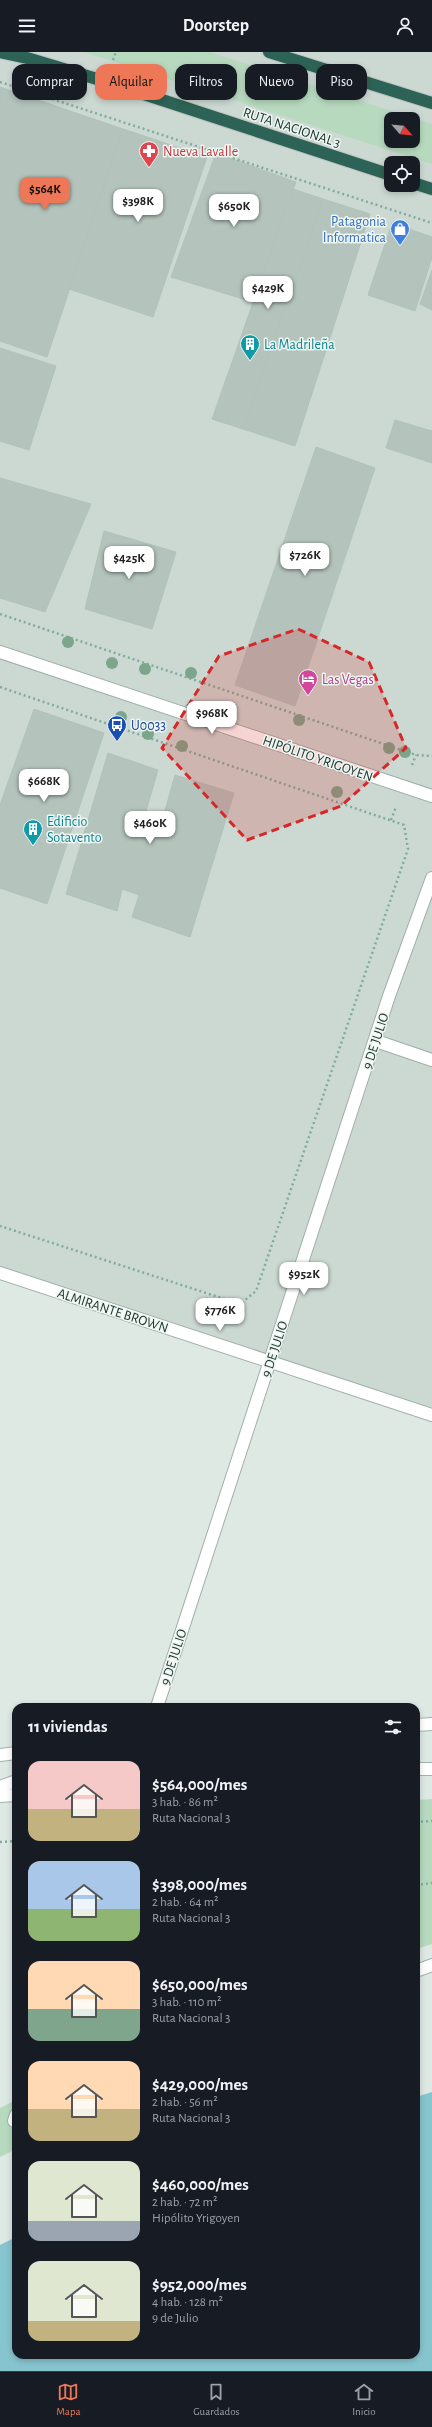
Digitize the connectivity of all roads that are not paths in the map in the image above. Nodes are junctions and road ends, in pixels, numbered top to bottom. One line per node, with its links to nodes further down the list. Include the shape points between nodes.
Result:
1 (0, 52): 4 (highway, RUTA NACIONAL 3, via 107,82)
2 (269, 52): 3 (highway)
3 (432, 103)
4 (384, 174)
5 (420, 185): 6 (highway)
6 (432, 189)
7 (0, 652): 8 (street, HIPÓLITO YRIGOYEN)
8 (432, 796)
9 (432, 878): 10 (street, 9 DE JULIO)
10 (376, 1041): 11 (street); 13 (street, 9 DE JULIO)
11 (432, 1060)
12 (0, 1273): 13 (street, ALMIRANTE BROWN)
13 (270, 1361): 14 (street, ALMIRANTE BROWN); 15 (street, 9 DE JULIO)
14 (432, 1415)
15 (158, 1703)
16 (432, 1724): 17 (street)
17 (420, 1725)
18 (12, 1753): 19 (street)
19 (0, 1754)
20 (420, 1769): 21 (street)
21 (432, 1769)
22 (12, 1782): 23 (street)
23 (0, 1787)
24 (12, 1795): 25 (street)
25 (0, 1796)
26 (432, 1965): 27 (street)
27 (420, 1970)

